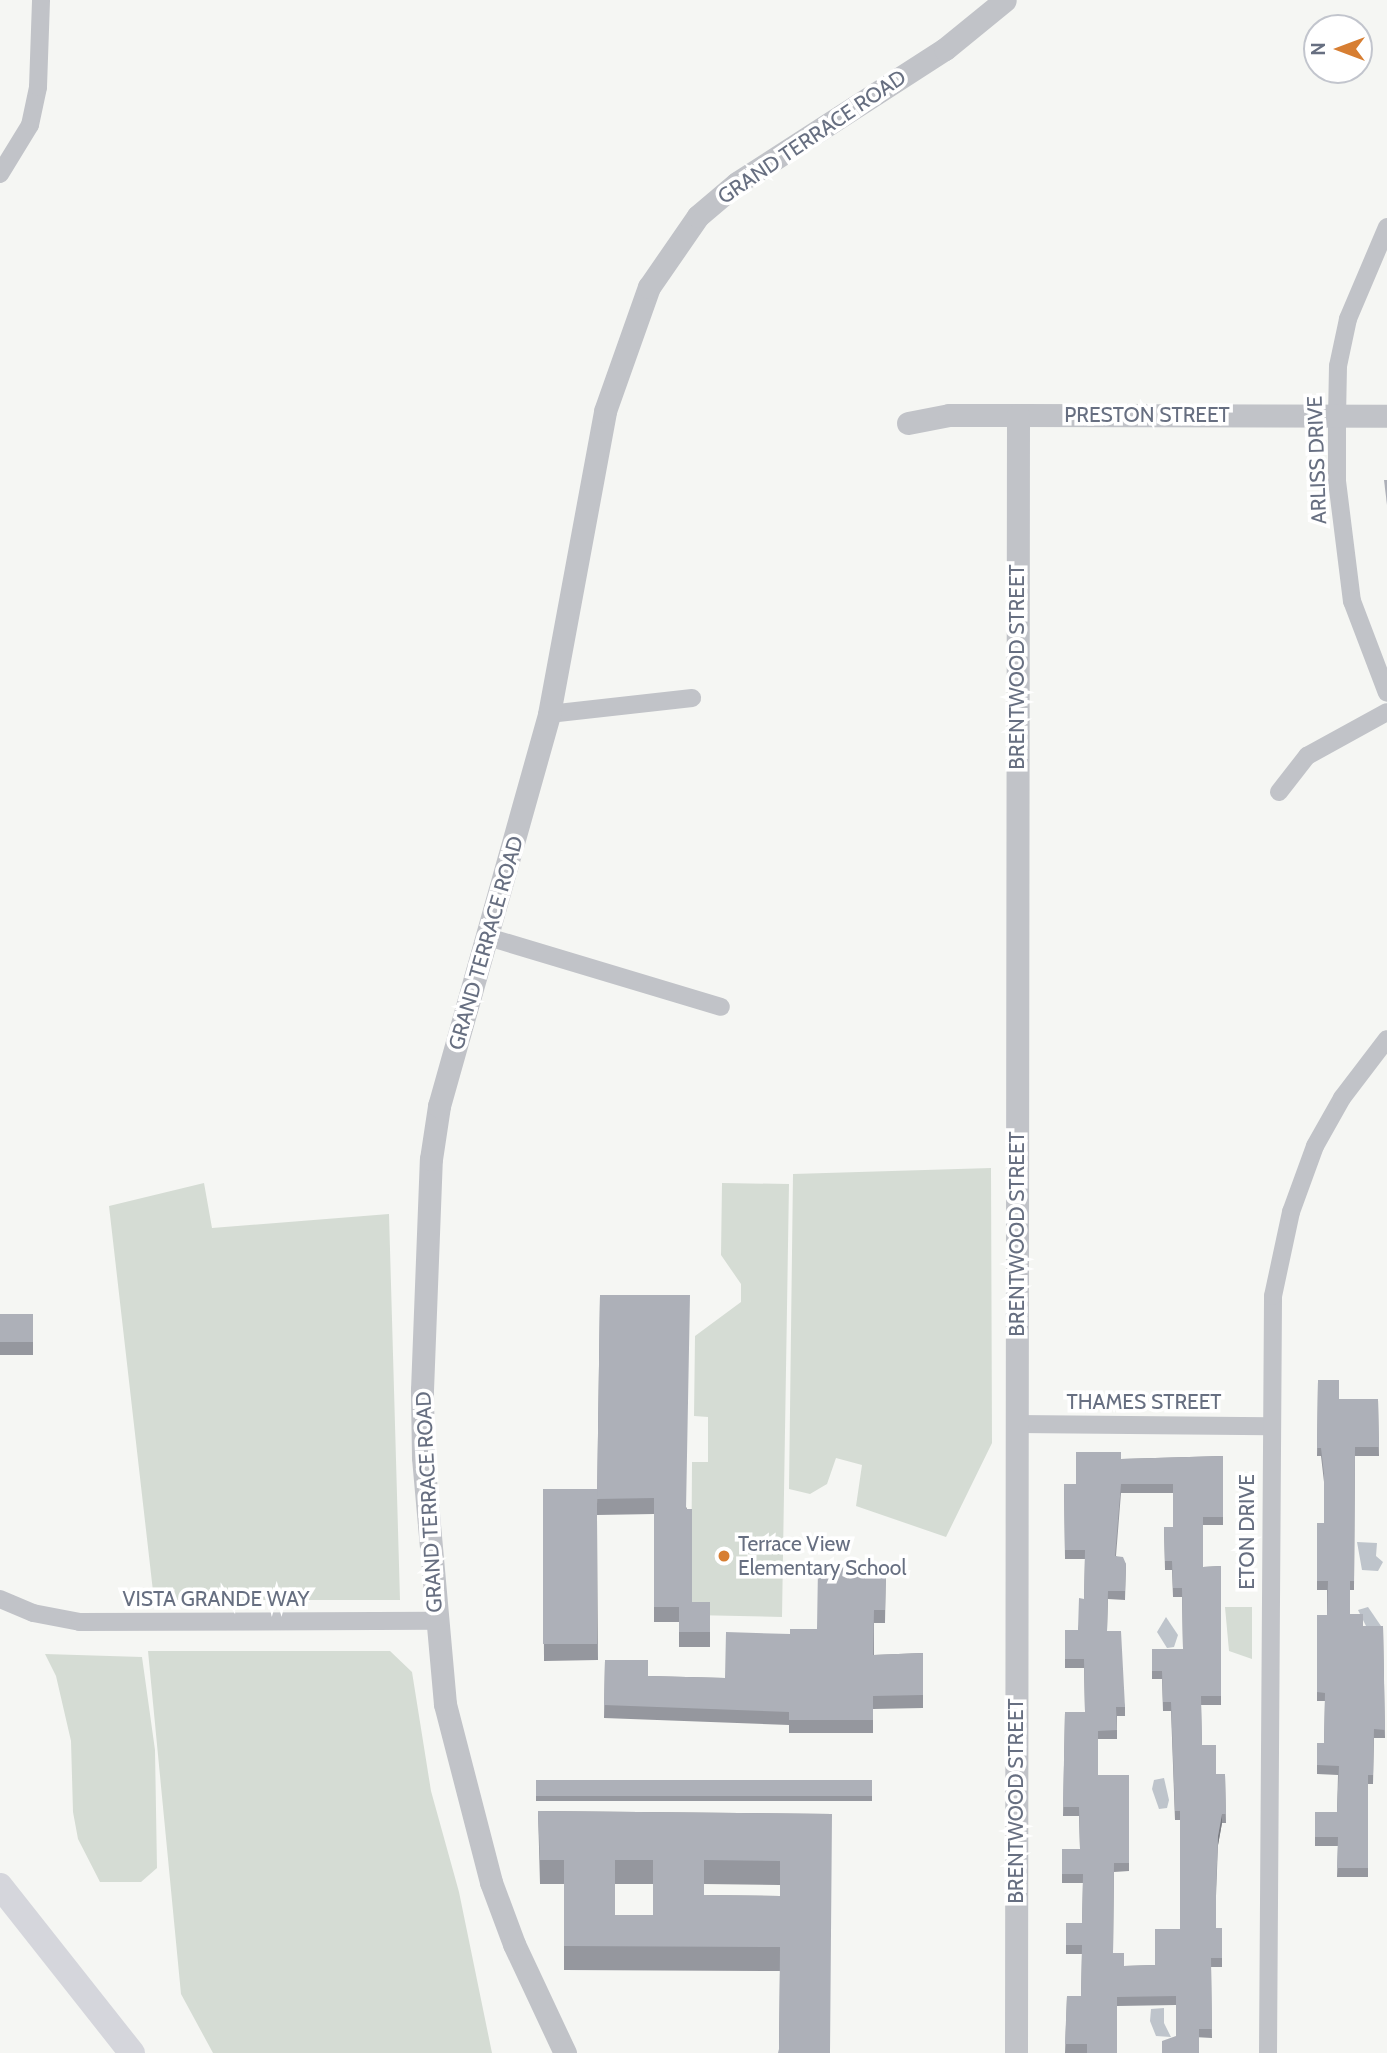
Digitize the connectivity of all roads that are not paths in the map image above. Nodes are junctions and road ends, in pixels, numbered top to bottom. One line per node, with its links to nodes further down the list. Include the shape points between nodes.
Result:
1 (41, 0): 3 (street, via 38,87 30,125)
2 (1005, 0): 12 (street, GRAND TERRACE ROAD, via 944,49 737,183 698,216 670,252 649,287 628,338 605,411)
3 (0, 174)
4 (1387, 228): 6 (street, ARLISS DRIVE, via 1348,320 1338,366)
5 (1018, 415): 6 (street, PRESTON STREET); 8 (street, PRESTON STREET, via 949,415); 17 (street, BRENTWOOD STREET)
6 (1337, 416): 7 (street, PRESTON STREET); 9 (street, ARLISS DRIVE, via 1337,481 1352,601)
7 (1387, 416)
8 (908, 423)
9 (1387, 693)
10 (692, 698): 12 (street)
11 (1387, 712): 13 (street, via 1307,756)
12 (549, 714): 14 (street, GRAND TERRACE ROAD)
13 (1279, 792)
14 (488, 937): 15 (street); 20 (street, GRAND TERRACE ROAD, via 439,1106 431,1159 422,1390)
15 (721, 1007)
16 (1387, 1039): 18 (street, ETON DRIVE, via 1342,1097 1315,1146 1290,1212 1273,1296)
17 (1017, 1424): 18 (street, THAMES STREET); 24 (street, BRENTWOOD STREET)
18 (1270, 1426): 25 (street, ETON DRIVE)
19 (0, 1599): 20 (street, VISTA GRANDE WAY, via 33,1614 80,1622)
20 (436, 1621): 23 (street, GRAND TERRACE ROAD, via 444,1704 485,1860 514,1944)
21 (0, 1886): 22 (main road)
22 (132, 2053)
23 (565, 2053)
24 (1016, 2053)
25 (1268, 2053)

